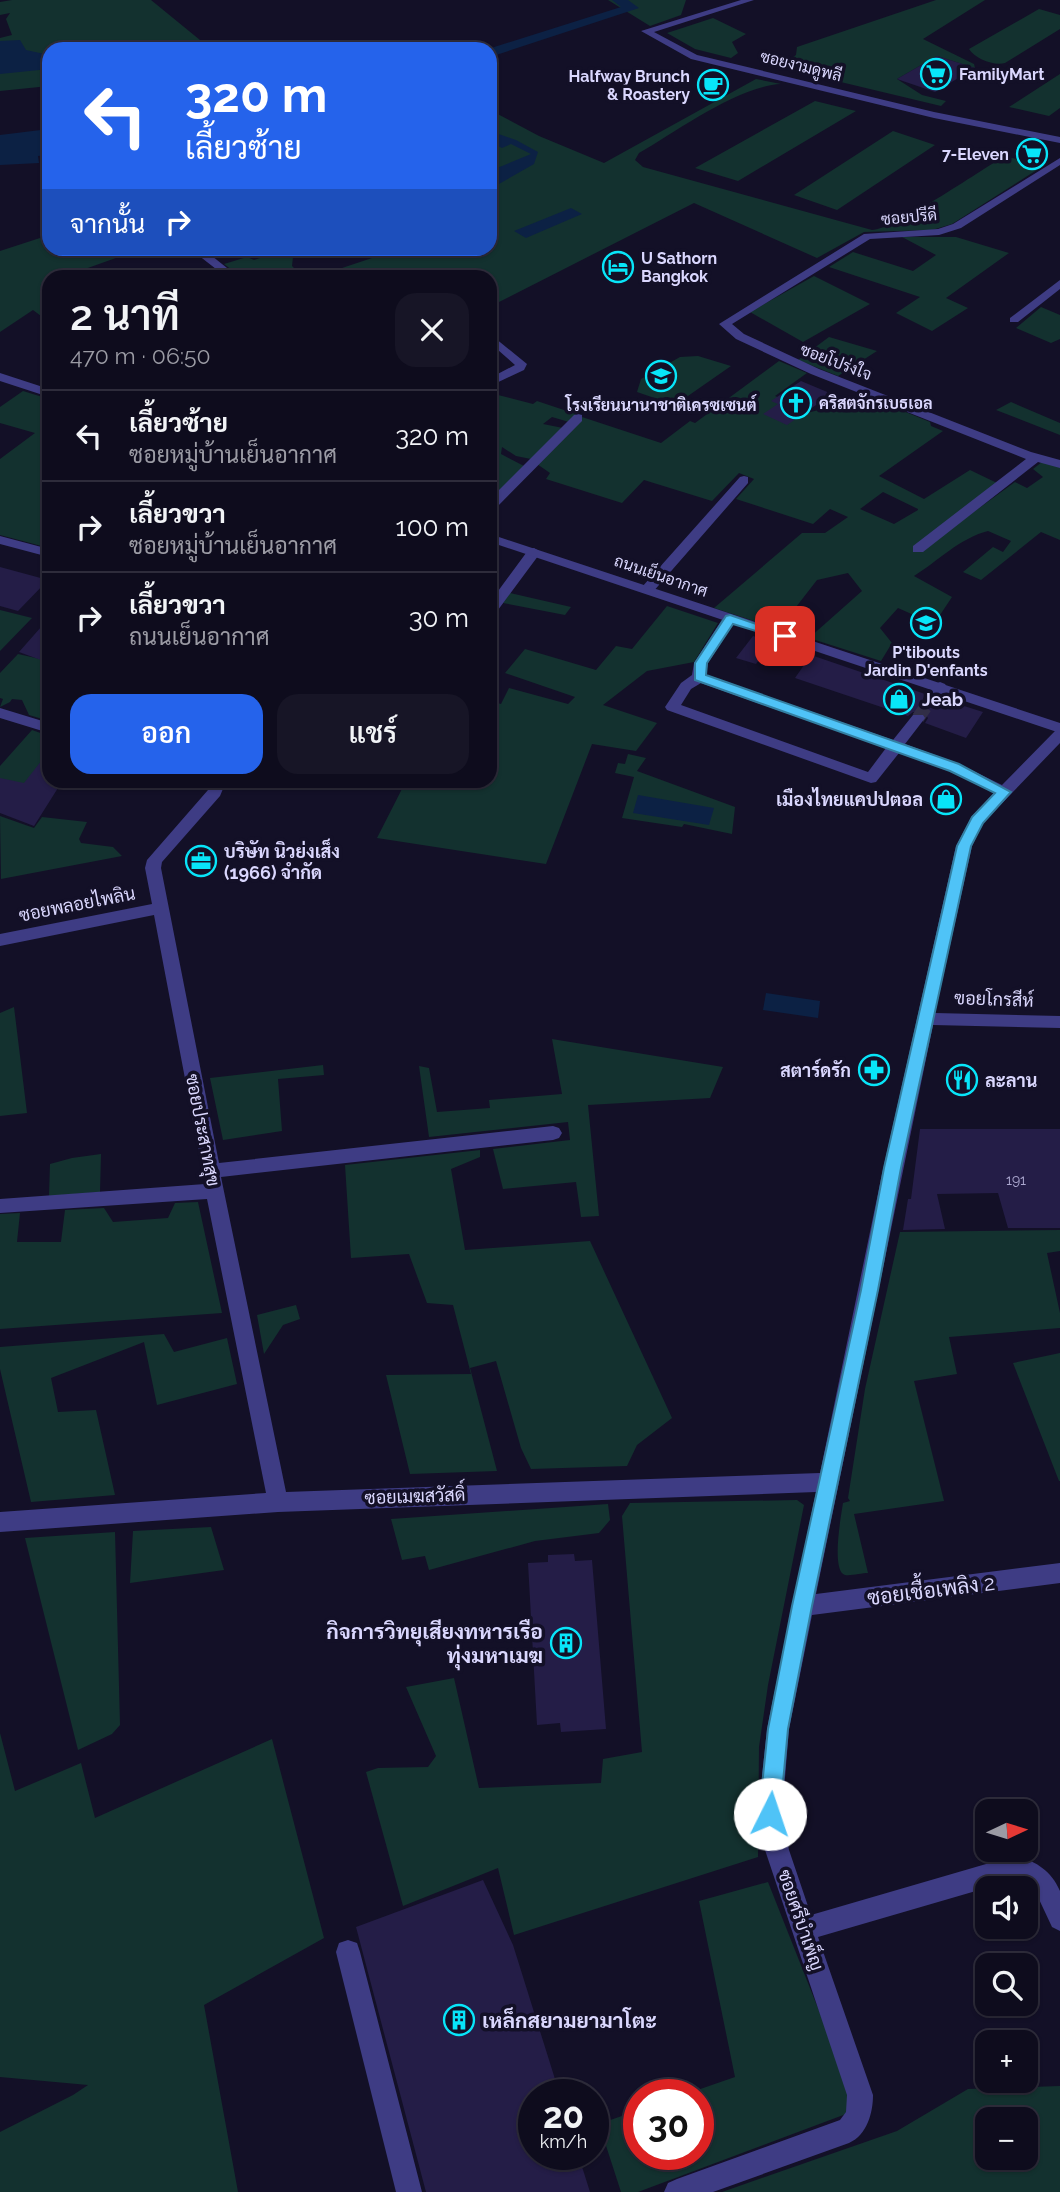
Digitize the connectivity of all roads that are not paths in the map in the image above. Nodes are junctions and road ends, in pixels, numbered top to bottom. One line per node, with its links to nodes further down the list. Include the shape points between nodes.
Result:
1 (750, 0): 2 (street, ซอยงามดูพลี, via 646,31 694,57)
2 (1060, 140)
3 (1060, 161): 8 (street, ซอยปรีดี, via 957,226 939,232 868,236)
4 (205, 256): 5 (street)
5 (223, 270)
6 (1060, 282): 7 (street)
7 (1014, 320)
8 (725, 324): 14 (street, ซอยโปร่งใจ, via 788,360)
9 (497, 343): 11 (street, via 521,364)
10 (0, 377): 12 (street)
11 (497, 379)
12 (42, 391)
13 (578, 418): 17 (street)
14 (1036, 457): 15 (street, ซอยโปร่งใจ); 20 (street)
15 (1060, 464)
16 (744, 480): 23 (street)
17 (497, 499)
18 (0, 540): 21 (street)
19 (497, 540): 22 (street, ถนนเย็นอากาศ)
20 (918, 549)
21 (42, 551)
22 (534, 552): 23 (street, ถนนเย็นอากาศ); 24 (street)
23 (647, 590): 25 (street, ถนนเย็นอากาศ)
24 (497, 591)
25 (730, 618): 26 (street, via 701,663); 30 (street, ถนนเย็นอากาศ, via 936,692)
26 (699, 677): 32 (street); 32 (street, via 686,686 673,707 871,778)
27 (0, 713): 29 (street)
28 (918, 718): 32 (street)
29 (42, 726)
30 (1060, 728)
31 (1060, 734): 34 (street, ซอยศรีบำเพ็ญ)
32 (898, 748): 34 (street, via 954,767)
33 (216, 788): 35 (street, ซอยประสาทสุข, via 155,860)
34 (1004, 792): 37 (street, ซอยศรีบำเพ็ญ, via 977,820 966,842)
35 (161, 908): 36 (street, ซอยพลอยไพลิน); 40 (street, ซอยประสาทสุข)
36 (0, 940)
37 (926, 1018): 38 (street, ฃอยโกรสีห์); 43 (street, ซอยศรีบำเพ็ญ)
38 (1060, 1022)
39 (553, 1133): 40 (street)
40 (211, 1171): 41 (street, ซอยประสาทสุข)
41 (215, 1191): 42 (street); 44 (street, ซอยประสาทสุข)
42 (0, 1206)
43 (830, 1482): 44 (street, ซอยเมฆสวัสดิ์); 47 (street, ซอยศรีบำเพ็ญ)
44 (278, 1502): 45 (street, ซอยเมฆสวัสดิ์)
45 (0, 1522)
46 (1060, 1573): 47 (street, ซอยเชื้อเพลิง 2)
47 (802, 1606): 49 (street, ซอยศรีบำเพ็ญ, via 778,1729 770,1814)
48 (1060, 1919): 49 (street, via 1036,1873 1017,1867)
49 (804, 1930): 52 (street, ซอยศรีบำเพ็ญ, via 860,2095 858,2118 849,2130 837,2135)
50 (348, 1952): 51 (street)
51 (409, 2192)
52 (677, 2192)

